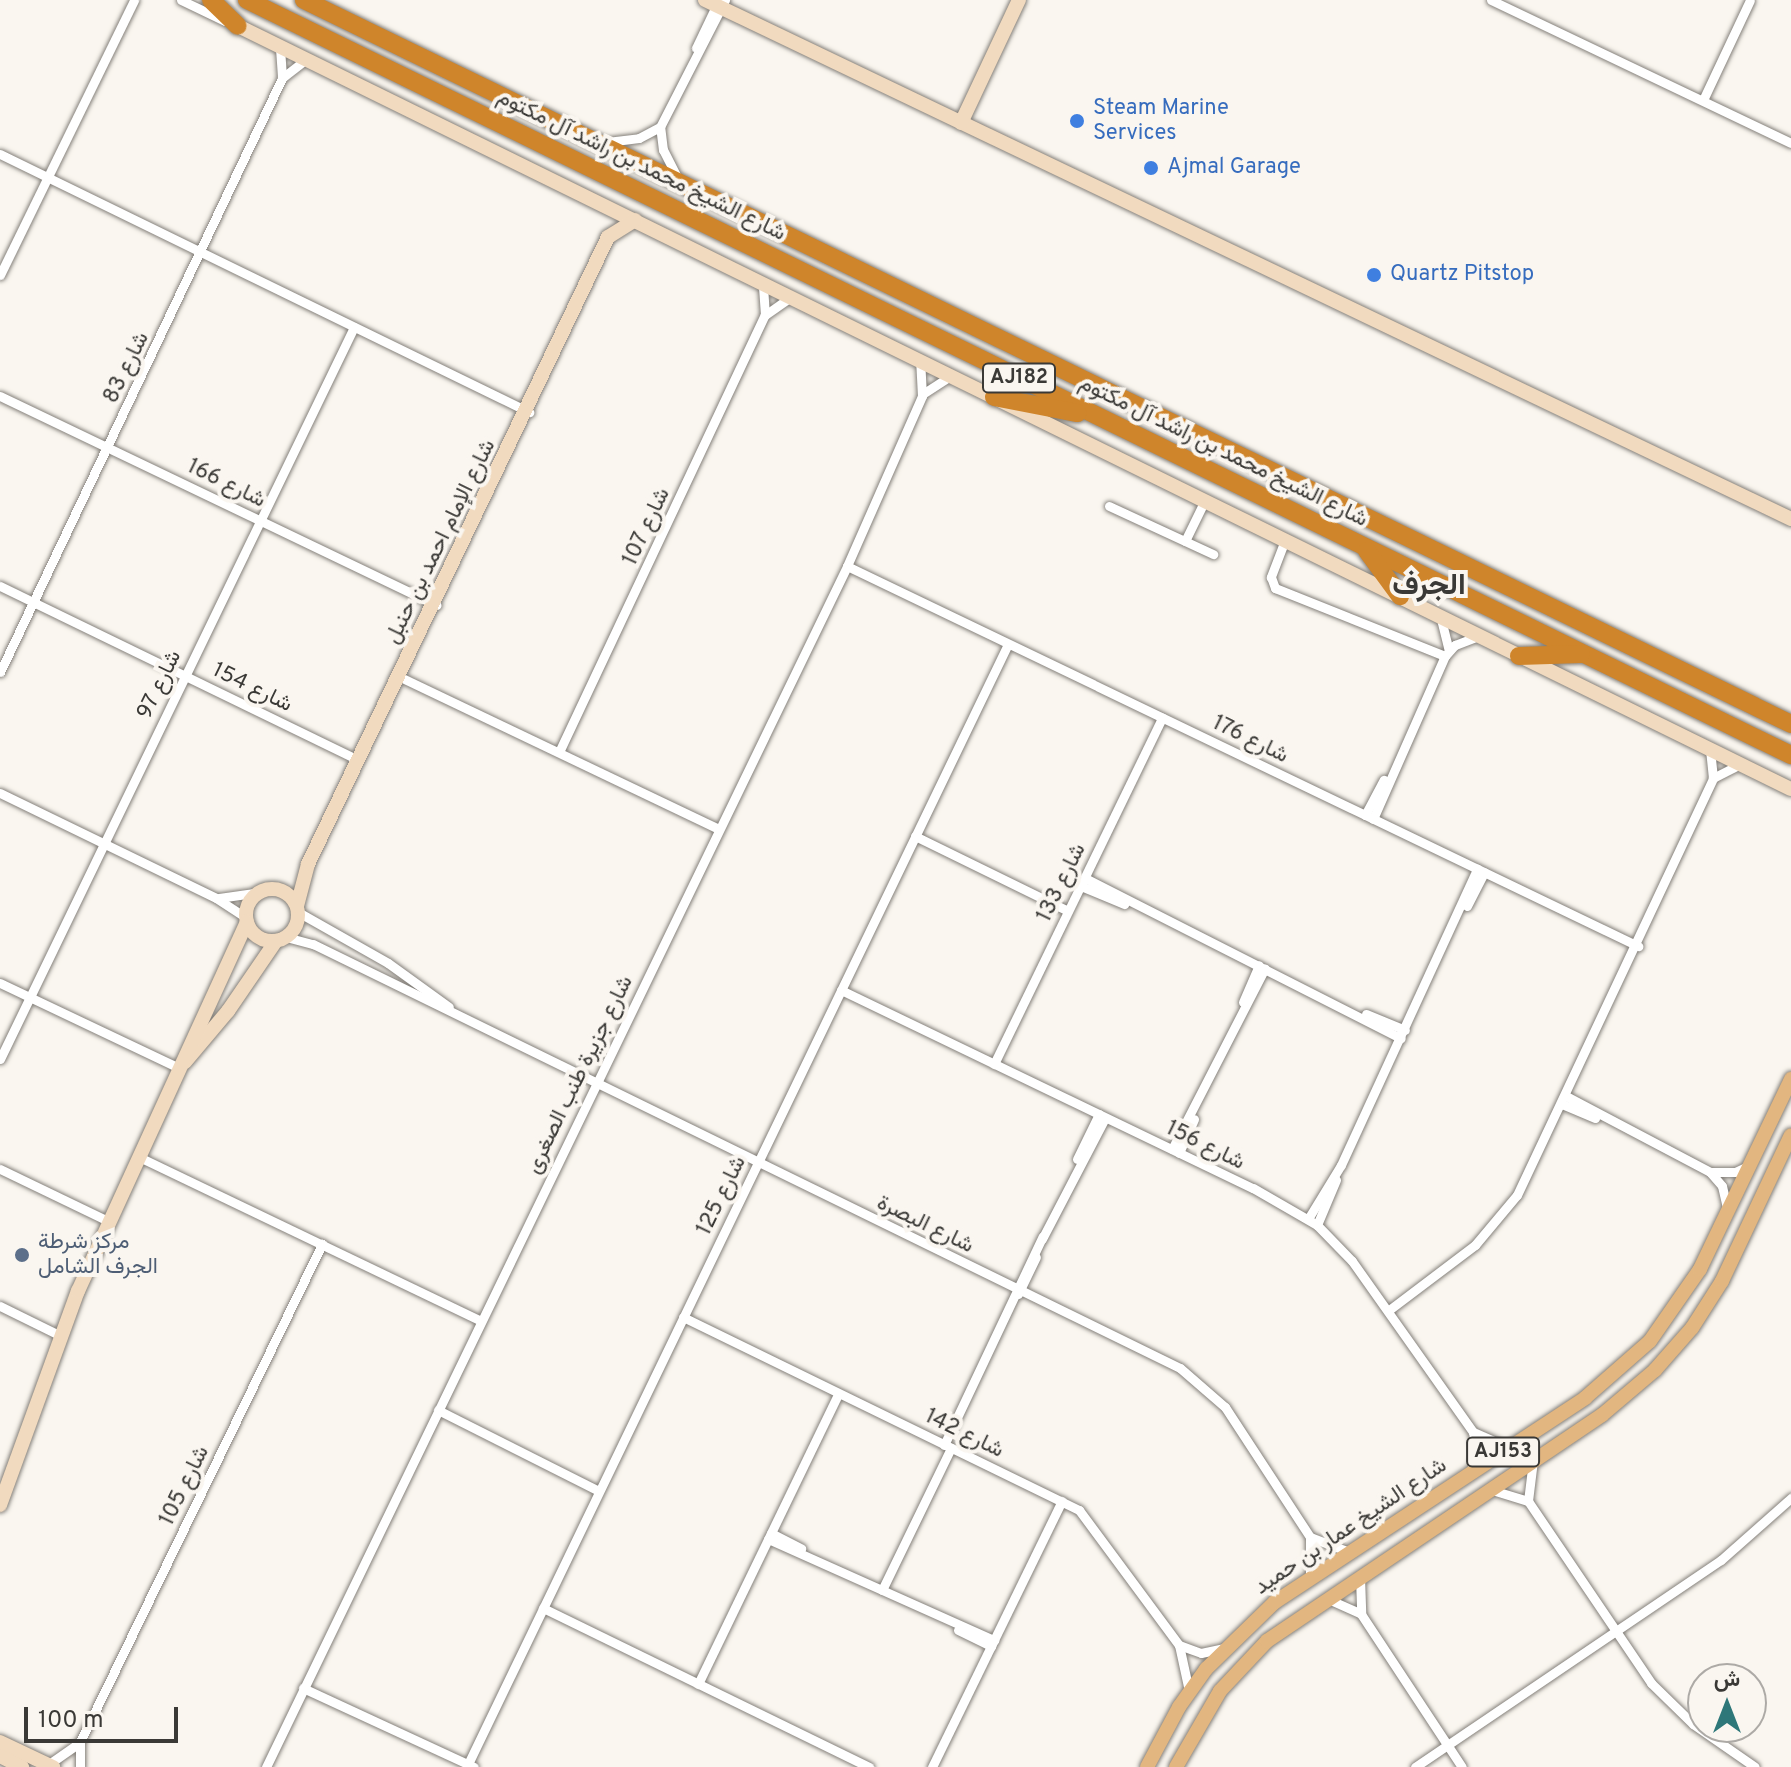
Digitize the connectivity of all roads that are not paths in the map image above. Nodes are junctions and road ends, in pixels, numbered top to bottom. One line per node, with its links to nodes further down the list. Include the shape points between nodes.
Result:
1 (181, 0): 10 (street)
2 (211, 0): 10 (highway)
3 (247, 0): 37 (highway, شارع الشيخ محمد بن راشد آل مكتوم / AJ182)
4 (304, 0): 17 (highway, شارع الشيخ محمد بن راشد آل مكتوم / AJ182)
5 (1019, 0): 15 (street)
6 (1491, 0): 14 (street)
7 (1750, 0): 14 (street)
8 (132, 1): 20 (street)
9 (717, 3): 15 (street); 16 (street)
10 (238, 26): 11 (street)
11 (280, 48): 12 (street); 13 (street, شارع 83)
12 (304, 61): 13 (street, شارع 83); 22 (street)
13 (282, 78): 25 (street, شارع 83)
14 (1703, 100): 18 (street)
15 (961, 123): 41 (street)
16 (660, 127): 17 (street, via 628,141); 21 (street, via 663,150)
17 (602, 142): 21 (highway, شارع الشيخ محمد بن راشد آل مكتوم / AJ182)
18 (1791, 143)
19 (0, 154): 20 (street)
20 (47, 177): 25 (street); 26 (street)
21 (680, 182): 62 (highway, شارع الشيخ محمد بن راشد آل مكتوم / AJ182)
22 (606, 205): 23 (street); 24 (street, شارع الإمام احمد بن حنبل)
23 (635, 220): 24 (street); 27 (street)
24 (608, 237): 36 (street, شارع الإمام احمد بن حنبل)
25 (201, 253): 30 (street); 38 (street, شارع 83)
26 (0, 275)
27 (763, 286): 28 (street); 29 (street, شارع 107)
28 (789, 298): 29 (street, شارع 107); 31 (street)
29 (765, 315): 64 (street, شارع 107)
30 (354, 327): 36 (street); 42 (street, شارع 97)
31 (920, 362): 32 (street); 34 (street, شارع جزيرة طنب الصغرى)
32 (949, 377): 34 (street); 35 (street)
33 (0, 396): 38 (street, شارع 166)
34 (922, 396): 47 (street, شارع جزيرة طنب الصغرى)
35 (994, 397): 37 (highway); 39 (street)
36 (529, 412): 51 (street, شارع الإمام احمد بن حنبل)
37 (1092, 414): 45 (highway, شارع الشيخ محمد بن راشد آل مكتوم / AJ182)
38 (108, 448): 42 (street, شارع 166); 50 (street, شارع 83)
39 (1205, 500): 43 (street); 44 (street)
40 (1109, 506): 44 (street)
41 (1791, 519)
42 (260, 520): 51 (street, شارع 166); 59 (street, شارع 97)
43 (1285, 540): 49 (street); 55 (street, via 1271,577 1275,588)
44 (1185, 541): 46 (street)
45 (1365, 549): 49 (highway); 56 (highway, شارع الشيخ محمد بن راشد آل مكتوم / AJ182)
46 (1213, 554)
47 (847, 566): 54 (street, شارع 176); 72 (street, شارع جزيرة طنب الصغرى)
48 (0, 586): 50 (street, شارع 154)
49 (1400, 596): 52 (street)
50 (34, 603): 58 (street, شارع 83); 59 (street, شارع 154)
51 (436, 605): 60 (street, شارع الإمام احمد بن حنبل)
52 (1440, 617): 53 (street); 55 (street)
53 (1478, 636): 55 (street); 57 (street)
54 (1008, 644): 61 (street, شارع 176); 73 (street, شارع 125)
55 (1447, 653): 71 (street)
56 (1585, 654): 57 (highway); 65 (highway, شارع الشيخ محمد بن راشد آل مكتوم / AJ182)
57 (1519, 656): 63 (street)
58 (0, 672)
59 (185, 676): 66 (street, شارع 154); 74 (street, شارع 97)
60 (400, 677): 64 (street); 66 (street, شارع الإمام احمد بن حنبل)
61 (1162, 718): 71 (street, شارع 176); 77 (street, شارع 133)
62 (1791, 724)
63 (1710, 751): 67 (street); 68 (street)
64 (559, 752): 72 (street)
65 (1790, 755)
66 (359, 760): 75 (street, شارع الإمام احمد بن حنبل)
67 (1739, 765): 68 (street); 69 (street)
68 (1713, 778): 84 (street)
69 (1791, 789)
70 (0, 793): 74 (street)
71 (1369, 817): 76 (street, شارع 176)
72 (719, 829): 95 (street, شارع جزيرة طنب الصغرى)
73 (915, 836): 81 (street); 87 (street, شارع 125)
74 (104, 843): 79 (street); 88 (street, شارع 97)
75 (308, 864): 78 (street, شارع الإمام احمد بن حنبل); 80 (street, شارع الإمام احمد بن حنبل)
76 (1480, 871): 84 (street, شارع 176); 90 (street)
77 (1083, 882): 81 (street, شارع 133); 85 (street)
78 (265, 891): 79 (street); 80 (street, via 286,893); 82 (street, via 251,901)
79 (216, 898): 82 (street)
80 (297, 909): 83 (street); 89 (street, شارع البصرة, via 388,963)
81 (1068, 911): 92 (street, شارع 133)
82 (247, 920): 83 (street, via 258,936); 93 (street)
83 (281, 939): 89 (street, شارع البصرة, via 313,944); 93 (street)
84 (1638, 946): 96 (street)
85 (1262, 967): 90 (street); 99 (street)
86 (0, 983): 88 (street)
87 (841, 990): 92 (street, شارع 156); 101 (street, شارع 125)
88 (29, 998): 91 (street, شارع 97); 93 (street)
89 (462, 1016): 95 (street, شارع البصرة)
90 (1403, 1034): 107 (street)
91 (0, 1059)
92 (994, 1064): 97 (street, شارع 156)
93 (179, 1068): 100 (street)
94 (1791, 1079): 102 (main road, شارع الشيخ عمار بن حميد / AJ153)
95 (595, 1084): 101 (street, شارع البصرة); 113 (street, شارع جزيرة طنب الصغرى)
96 (1564, 1100): 104 (street); 111 (street, via 1525,1181 1498,1221)
97 (1102, 1116): 99 (street, شارع 156); 109 (street)
98 (1791, 1135): 120 (main road, شارع الشيخ عمار بن حميد / AJ153, via 1722,1281 1680,1343 1624,1398)
99 (1176, 1151): 107 (street, شارع 156)
100 (139, 1157): 106 (street); 108 (street)
101 (758, 1163): 109 (street, شارع البصرة); 112 (street, شارع 125)
102 (1750, 1165): 104 (street); 105 (main road, شارع الشيخ عمار بن حميد / AJ153)
103 (0, 1169): 106 (street)
104 (1710, 1172): 105 (street, via 1722,1186)
105 (1727, 1212): 119 (main road, شارع الشيخ عمار بن حميد / AJ153, via 1689,1288 1650,1341 1602,1385)
106 (108, 1221): 114 (street)
107 (1312, 1222): 111 (street, شارع 156)
108 (322, 1244): 113 (street); 145 (street, شارع 105)
109 (1017, 1290): 118 (street); 129 (street, شارع البصرة, via 1180,1368 1204,1385 1234,1419)
110 (0, 1306): 114 (street)
111 (1389, 1310): 117 (street, شارع 156)
112 (683, 1317): 115 (street, شارع 142); 123 (street, شارع 125)
113 (481, 1321): 116 (street, شارع جزيرة طنب الصغرى)
114 (61, 1336): 124 (street)
115 (838, 1394): 118 (street, شارع 142); 128 (street)
116 (438, 1410): 123 (street); 142 (street, شارع جزيرة طنب الصغرى)
117 (1473, 1432): 119 (street); 121 (street, via 1476,1453)
118 (947, 1446): 126 (street, شارع 142); 133 (street)
119 (1510, 1448): 121 (main road, شارع الشيخ عمار بن حميد / AJ153)
120 (1533, 1462): 122 (main road, شارع الشيخ عمار بن حميد / AJ153); 127 (street)
121 (1470, 1473): 130 (main road, شارع الشيخ عمار بن حميد / AJ153)
122 (1491, 1490): 127 (street); 131 (main road, شارع الشيخ عمار بن حميد / AJ153)
123 (599, 1491): 135 (street, شارع 125)
124 (1, 1498)
125 (1791, 1498): 137 (street, via 1721,1560)
126 (1062, 1501): 138 (street); 139 (street, شارع 142, via 1091,1522)
127 (1528, 1501): 137 (street)
128 (769, 1536): 133 (street); 141 (street)
129 (1310, 1537): 130 (street); 132 (street)
130 (1349, 1552): 132 (main road, شارع الشيخ عمار بن حميد / AJ153)
131 (1361, 1574): 134 (main road, شارع الشيخ عمار بن حميد / AJ153); 136 (street)
132 (1310, 1578): 140 (main road, شارع الشيخ عمار بن حميد / AJ153)
133 (882, 1590): 138 (street)
134 (1324, 1599): 136 (street); 156 (main road, شارع الشيخ عمار بن حميد / AJ153, via 1234,1673 1206,1709)
135 (543, 1608): 141 (street); 149 (street, شارع 125)
136 (1361, 1614): 146 (street)
137 (1614, 1632): 146 (street); 159 (street, via 1674,1707)
138 (992, 1643): 154 (street)
139 (1179, 1645): 140 (street, via 1201,1653); 143 (street, شارع 142)
140 (1224, 1648): 143 (main road, شارع الشيخ عمار بن حميد / AJ153)
141 (698, 1684): 153 (street)
142 (303, 1688): 149 (street); 152 (street, شارع جزيرة طنب الصغرى)
143 (1189, 1691): 155 (main road, شارع الشيخ عمار بن حميد / AJ153)
144 (0, 1742): 148 (street)
145 (80, 1742): 148 (street, شارع 105); 151 (street, شارع 105)
146 (1447, 1743): 157 (street); 158 (street)
147 (0, 1756): 150 (street)
148 (50, 1766)
149 (471, 1766)
150 (22, 1767)
151 (80, 1767)
152 (266, 1767)
153 (869, 1767)
154 (932, 1767)
155 (1147, 1767)
156 (1176, 1767)
157 (1415, 1767)
158 (1462, 1767)
159 (1755, 1767)

